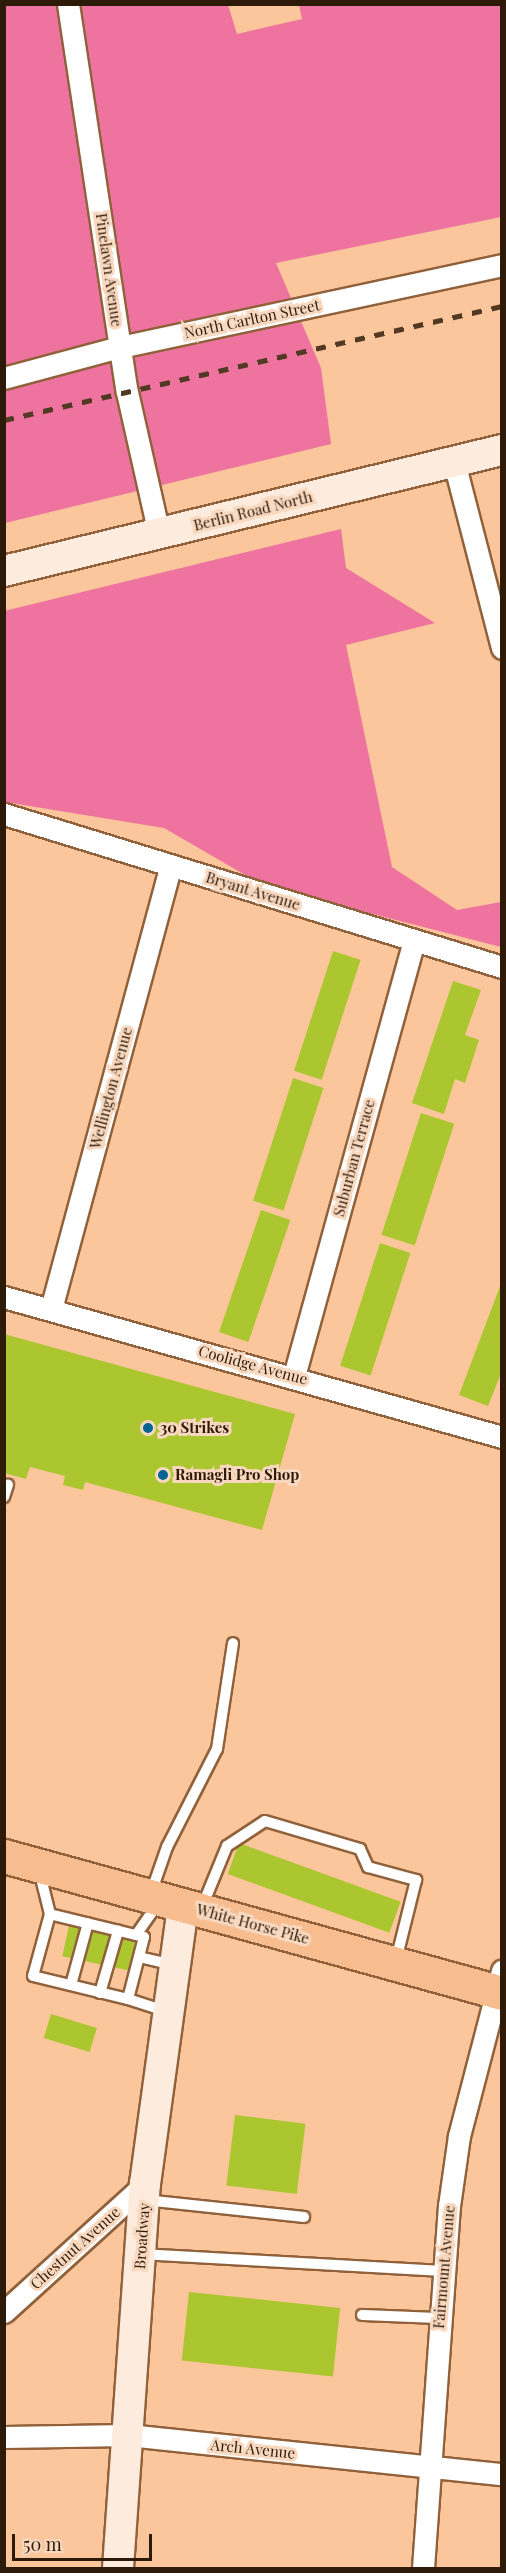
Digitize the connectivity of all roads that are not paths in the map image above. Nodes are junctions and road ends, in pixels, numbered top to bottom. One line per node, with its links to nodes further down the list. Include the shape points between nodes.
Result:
1 (68, 4): 3 (street, Pinelawn Avenue)
2 (501, 265): 3 (street, North Carlton Street)
3 (120, 347): 4 (street, North Carlton Street); 7 (street, Pinelawn Avenue)
4 (4, 378)
5 (501, 450): 6 (street, Berlin Road North)
6 (454, 462): 7 (street, Berlin Road North); 9 (street)
7 (159, 534): 8 (street, Berlin Road North)
8 (4, 571)
9 (501, 648)
10 (4, 814): 11 (street, Bryant Avenue)
11 (170, 867): 12 (street, Bryant Avenue); 15 (street, Wellington Avenue)
12 (414, 940): 13 (street, Bryant Avenue); 16 (street, Suburban Terrace)
13 (501, 967)
14 (4, 1297): 15 (street, Coolidge Avenue)
15 (51, 1309): 16 (street, Coolidge Avenue)
16 (294, 1376): 17 (street, Coolidge Avenue)
17 (501, 1437)
18 (8, 1485): 19 (lane)
19 (4, 1497)
20 (233, 1642): 23 (lane, via 217,1749 167,1847)
21 (4, 1856): 22 (highway, White Horse Pike)
22 (38, 1865): 23 (highway, White Horse Pike); 24 (lane)
23 (174, 1902): 27 (lane); 29 (highway, White Horse Pike); 29 (lane, via 227,1846 265,1821 360,1849 368,1867 416,1880); 30 (street, Broadway)
24 (50, 1914): 25 (lane); 31 (lane, via 33,1976)
25 (88, 1923): 26 (lane); 31 (lane)
26 (118, 1931): 27 (lane); 33 (lane)
27 (136, 1935): 28 (lane, via 144,1937)
28 (139, 1957): 30 (lane); 34 (lane)
29 (396, 1963): 32 (highway, White Horse Pike)
30 (175, 1965): 35 (street, Broadway)
31 (71, 1985): 33 (lane)
32 (499, 1985): 39 (street, Fairmount Avenue, via 459,2136)
33 (100, 1993): 34 (lane)
34 (128, 2000): 35 (lane)
35 (169, 2012): 36 (street, Broadway)
36 (145, 2192): 37 (lane); 38 (street, Broadway); 40 (street, Chestnut Avenue)
37 (304, 2217)
38 (140, 2254): 39 (lane); 43 (street, Broadway)
39 (443, 2271): 42 (street, Fairmount Avenue)
40 (4, 2312)
41 (362, 2315): 42 (lane)
42 (439, 2318): 45 (street, Fairmount Avenue)
43 (128, 2435): 44 (street, Arch Avenue); 45 (street, Arch Avenue); 47 (street, Broadway)
44 (4, 2437)
45 (426, 2467): 46 (street, Arch Avenue); 48 (street, Fairmount Avenue)
46 (501, 2474)
47 (118, 2568)
48 (423, 2568)

